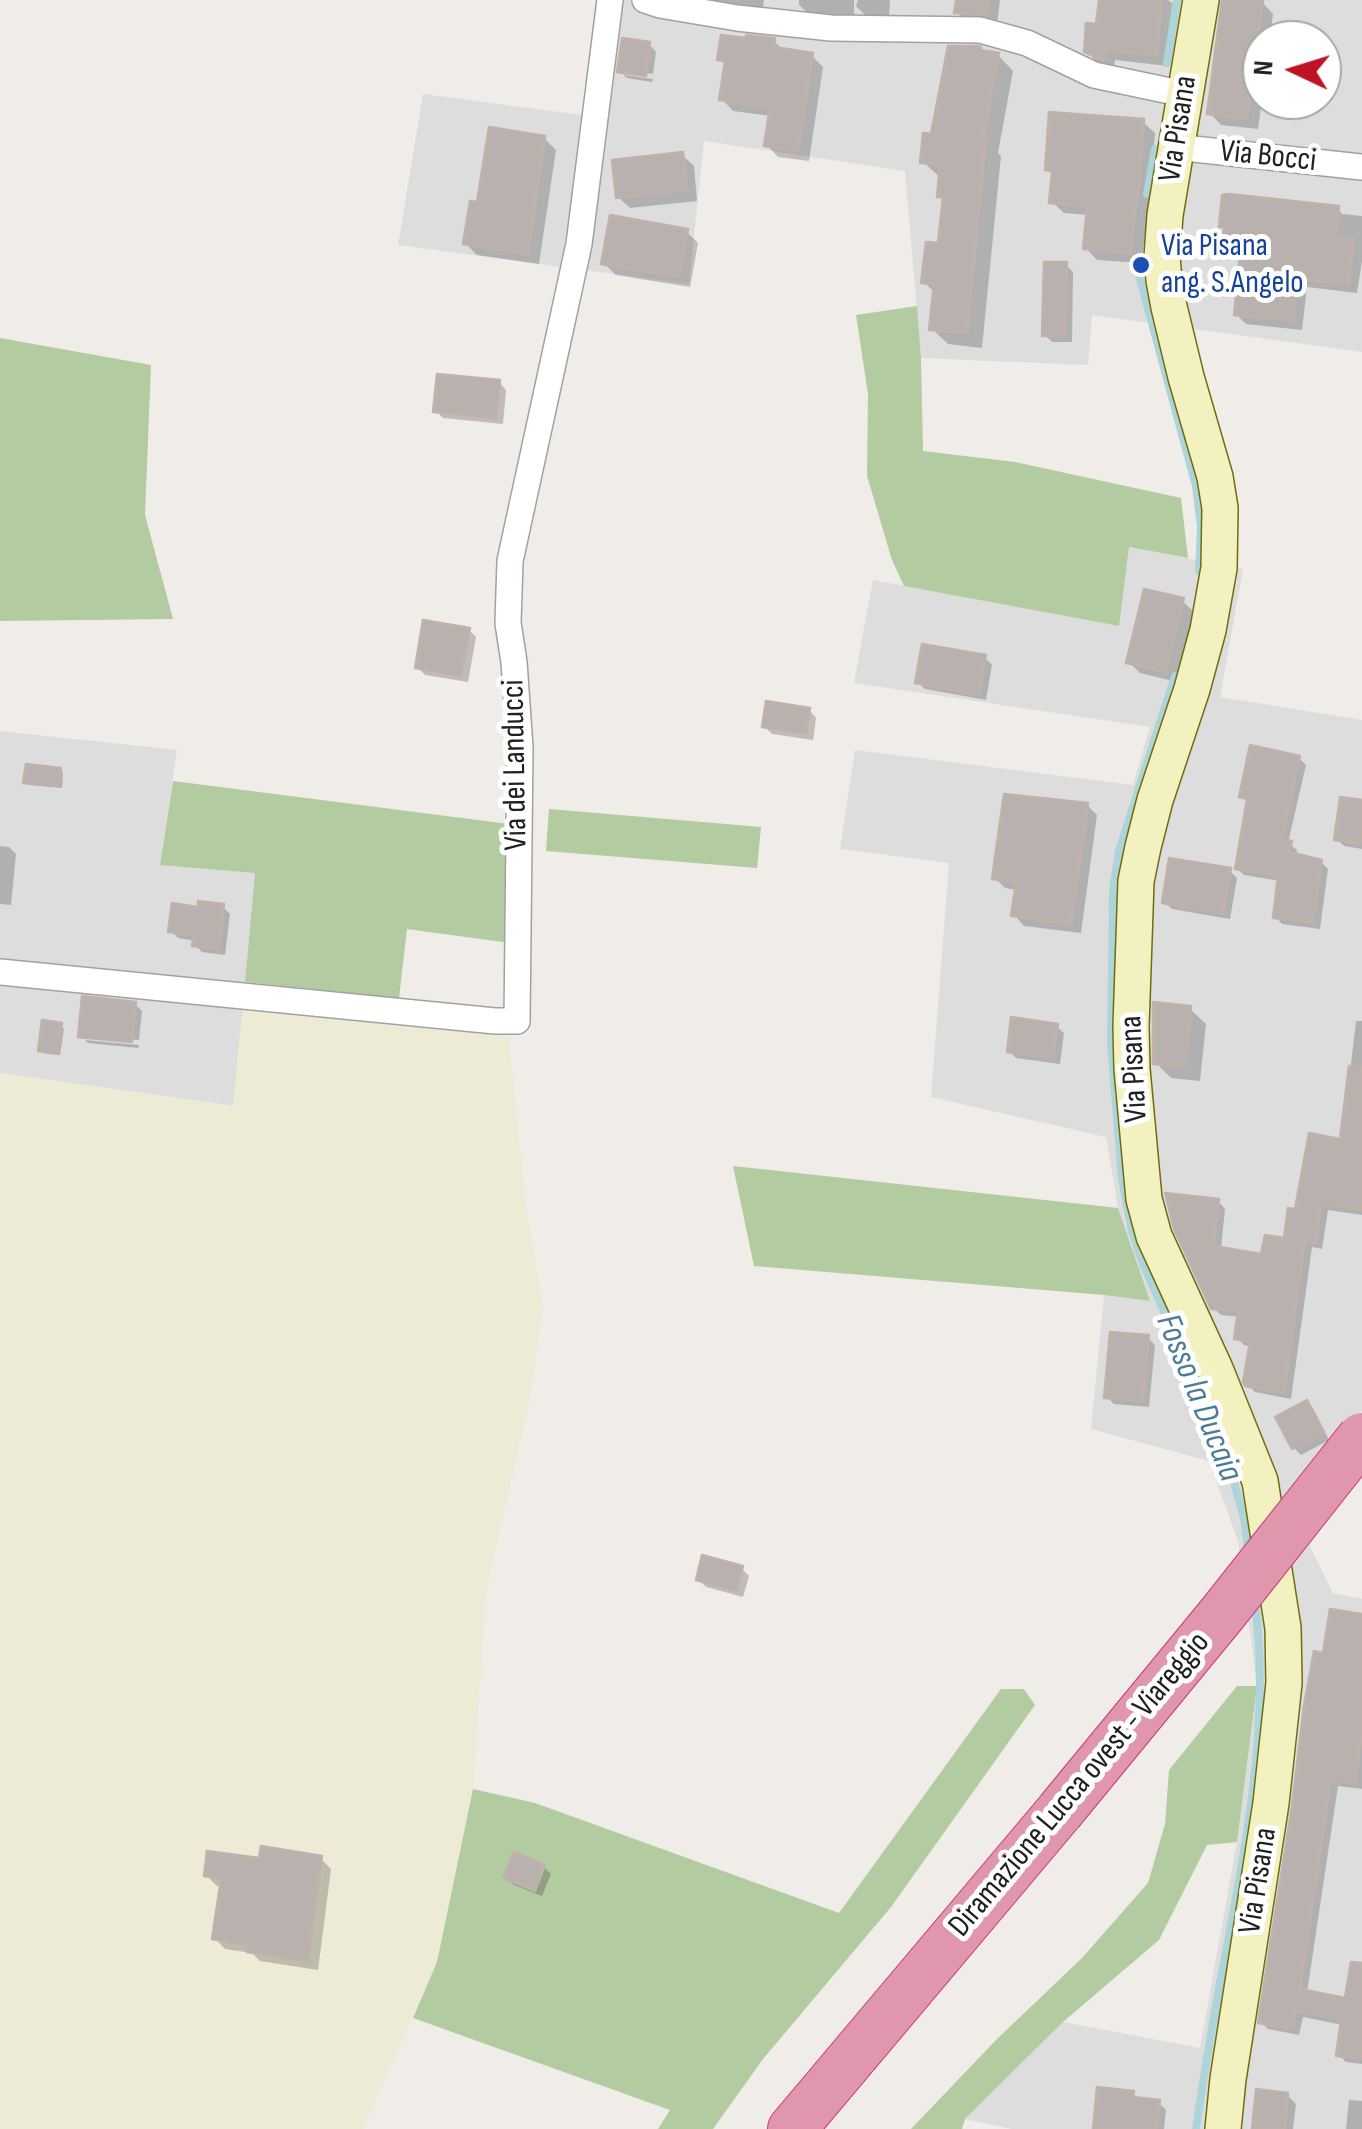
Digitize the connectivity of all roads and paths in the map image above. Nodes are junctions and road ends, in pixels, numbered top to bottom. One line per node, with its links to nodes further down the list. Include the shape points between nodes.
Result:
1 (610, 0): 7 (street, Via dei Landucci, via 580,244 510,561 508,623 520,746 517,1021)
2 (645, 0): 4 (street, via 831,28 980,30 1027,43 1094,75)
3 (1200, 0): 4 (main road, Via Pisana)
4 (1184, 94): 5 (main road, Via Pisana)
5 (1175, 148): 6 (street, Via Bocci); 13 (main road, Via Pisana, via 1164,280 1215,477 1219,568 1208,630 1136,881 1132,1069 1149,1218 1260,1481 1283,1628 1272,1792)
6 (1362, 167)
7 (0, 972)
8 (1362, 1438): 10 (highway, Diramazione Lucca ovest - Viareggio, bridge)
9 (1362, 1490): 10 (highway, Diramazione Lucca ovest - Viareggio)
10 (1075, 1818): 11 (highway, Diramazione Lucca ovest - Viareggio); 12 (highway, Diramazione Lucca ovest - Viareggio)
11 (792, 2129)
12 (834, 2129)
13 (1223, 2129)

